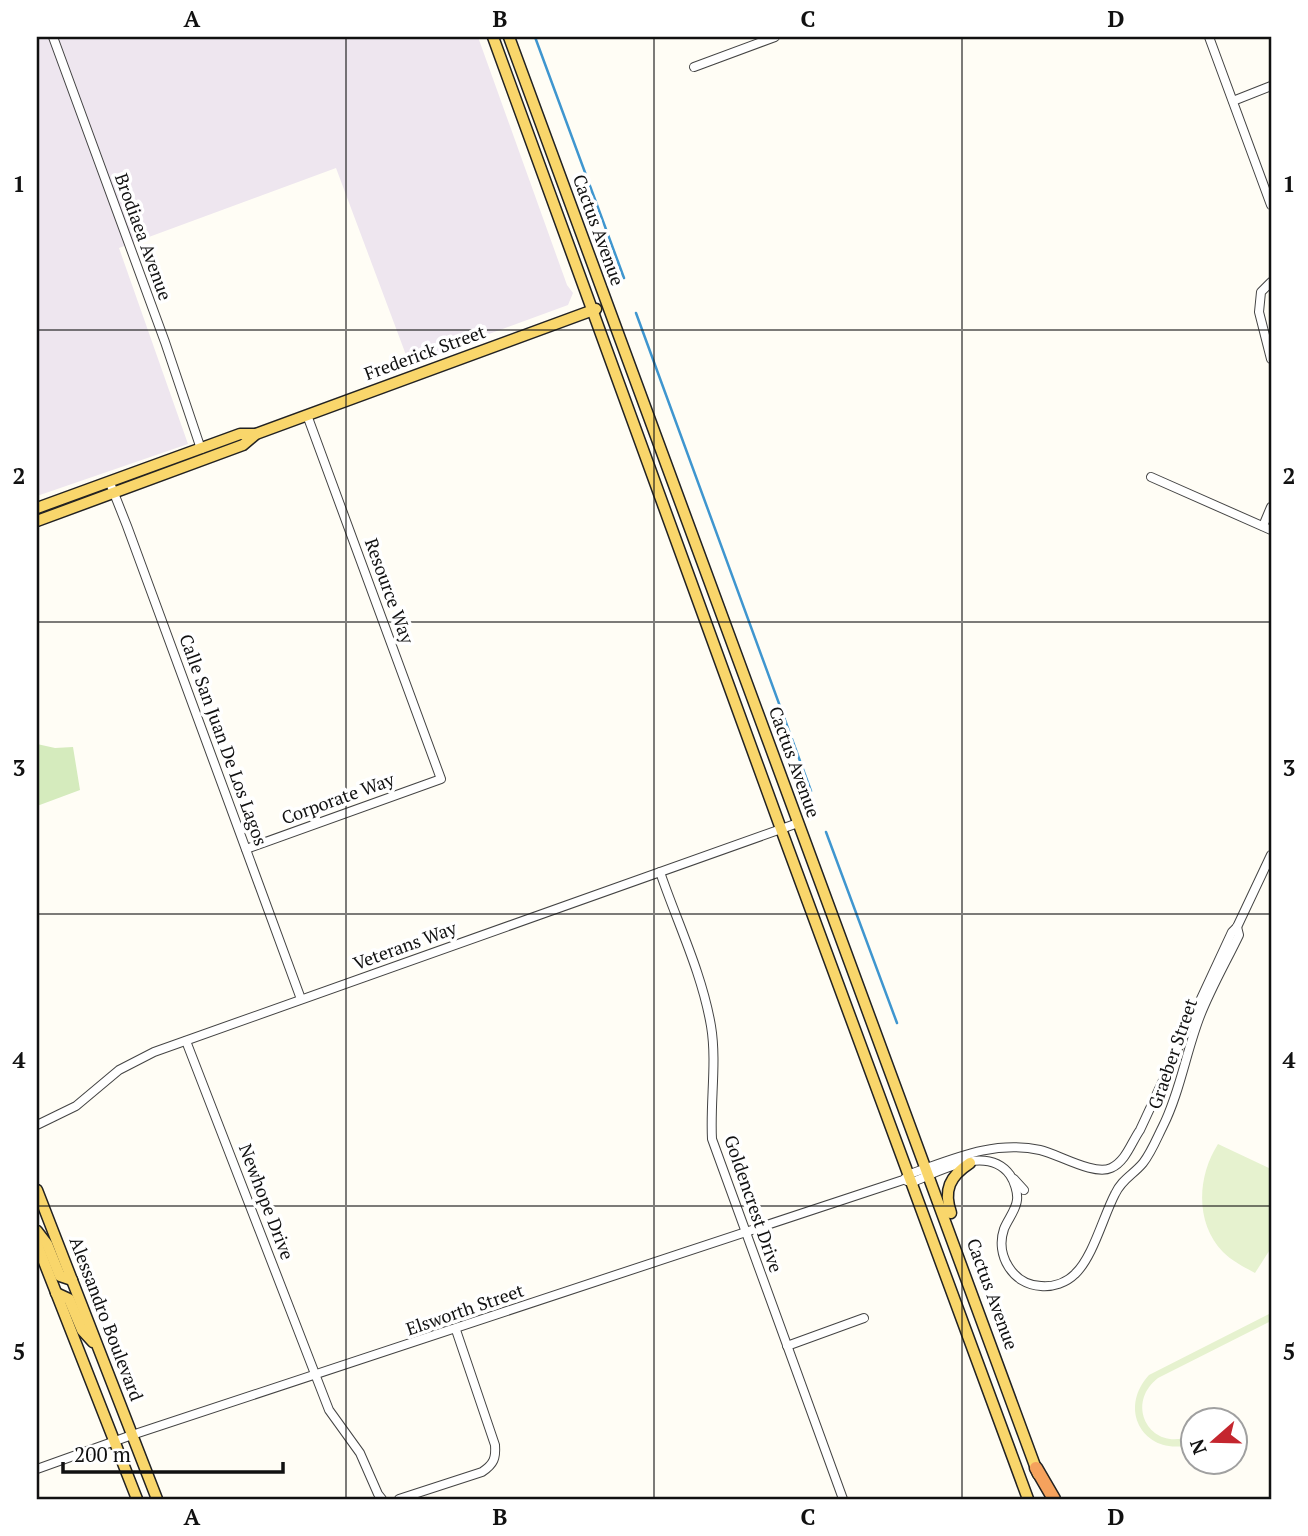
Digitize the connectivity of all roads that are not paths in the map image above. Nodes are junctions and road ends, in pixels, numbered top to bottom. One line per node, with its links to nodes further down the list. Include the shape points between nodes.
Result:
1 (53, 37): 16 (street, Brodiaea Avenue)
2 (493, 37): 12 (main road, Cactus Avenue)
3 (509, 37): 11 (main road, Cactus Avenue)
4 (775, 37): 6 (street)
5 (1209, 37): 8 (street)
6 (694, 67)
7 (1271, 86): 8 (street)
8 (1233, 101): 9 (street)
9 (1271, 205)
10 (1271, 282): 13 (street, via 1261,292 1259,312)
11 (607, 304): 12 (main road, Frederick Street); 24 (main road, Cactus Avenue)
12 (592, 310): 14 (main road, Frederick Street); 25 (main road, Cactus Avenue)
13 (1271, 359)
14 (307, 415): 15 (main road, Frederick Street); 23 (street, Resource Way)
15 (256, 434): 16 (main road, Frederick Street, via 240,433); 18 (main road, Frederick Street, via 243,445)
16 (201, 449): 18 (main road, Frederick Street)
17 (1151, 477): 22 (street)
18 (111, 488): 20 (main road, Frederick Street); 21 (main road, Frederick Street); 26 (street, Calle San Juan De Los Lagos)
19 (1271, 507): 22 (street)
20 (37, 508)
21 (37, 521)
22 (1267, 528)
23 (441, 779): 26 (street, Corporate Way)
24 (798, 823): 25 (street, Veterans Way); 34 (main road, Cactus Avenue)
25 (781, 829): 28 (street, Veterans Way); 36 (main road, Cactus Avenue)
26 (246, 849): 30 (street, Calle San Juan De Los Lagos)
27 (1271, 855): 29 (street, Graeber Street)
28 (660, 872): 30 (street, Veterans Way); 40 (street, Goldencrest Drive, via 711,1024 712,1139)
29 (1237, 927): 34 (street, Graeber Street, via 1119,1163 1106,1170 1037,1149 1002,1146 977,1150); 35 (street, Graeber Street, via 1239,935 1200,1015 1165,1123 1144,1162 1115,1193 1076,1274 1060,1284 1023,1281 1004,1259 1002,1239 1018,1200)
30 (301, 999): 31 (street, Veterans Way)
31 (186, 1041): 32 (street, Veterans Way, via 132,1061 76,1106); 49 (street, Newhope Drive)
32 (37, 1125)
33 (970, 1163): 34 (street); 35 (street, via 991,1161); 42 (main road, via 956,1173 947,1193)
34 (928, 1172): 36 (street, Elsworth Street); 42 (main road, Cactus Avenue)
35 (1012, 1177): 37 (street)
36 (909, 1179): 40 (street, Elsworth Street); 59 (main road, Cactus Avenue)
37 (1024, 1190)
38 (37, 1191): 43 (main road, Alessandro Boulevard)
39 (37, 1231): 43 (main road, via 60,1276)
40 (744, 1233): 46 (street, Elsworth Street); 48 (street, Goldencrest Drive)
41 (37, 1244): 44 (main road, Alessandro Boulevard)
42 (959, 1254): 52 (main road, Cactus Avenue)
43 (72, 1280): 47 (main road, Alessandro Boulevard)
44 (56, 1293): 47 (main road, via 69,1298 82,1330); 51 (main road, Alessandro Boulevard)
45 (864, 1318): 48 (street)
46 (456, 1330): 49 (street, Elsworth Street); 57 (street, via 496,1458 482,1472)
47 (97, 1346): 50 (main road, Alessandro Boulevard)
48 (788, 1346): 58 (street, Goldencrest Drive)
49 (316, 1375): 50 (street, Elsworth Street); 56 (street, Newhope Drive, via 329,1410 360,1452)
50 (132, 1435): 51 (street, Elsworth Street); 55 (main road, Alessandro Boulevard)
51 (114, 1442): 53 (street, Elsworth Street); 54 (main road, Alessandro Boulevard)
52 (1036, 1468): 60 (main road, Cactus Avenue); 61 (highway)
53 (37, 1469)
54 (137, 1499)
55 (157, 1499)
56 (382, 1499)
57 (399, 1499)
58 (843, 1499)
59 (1028, 1499)
60 (1047, 1499)
61 (1054, 1499)

